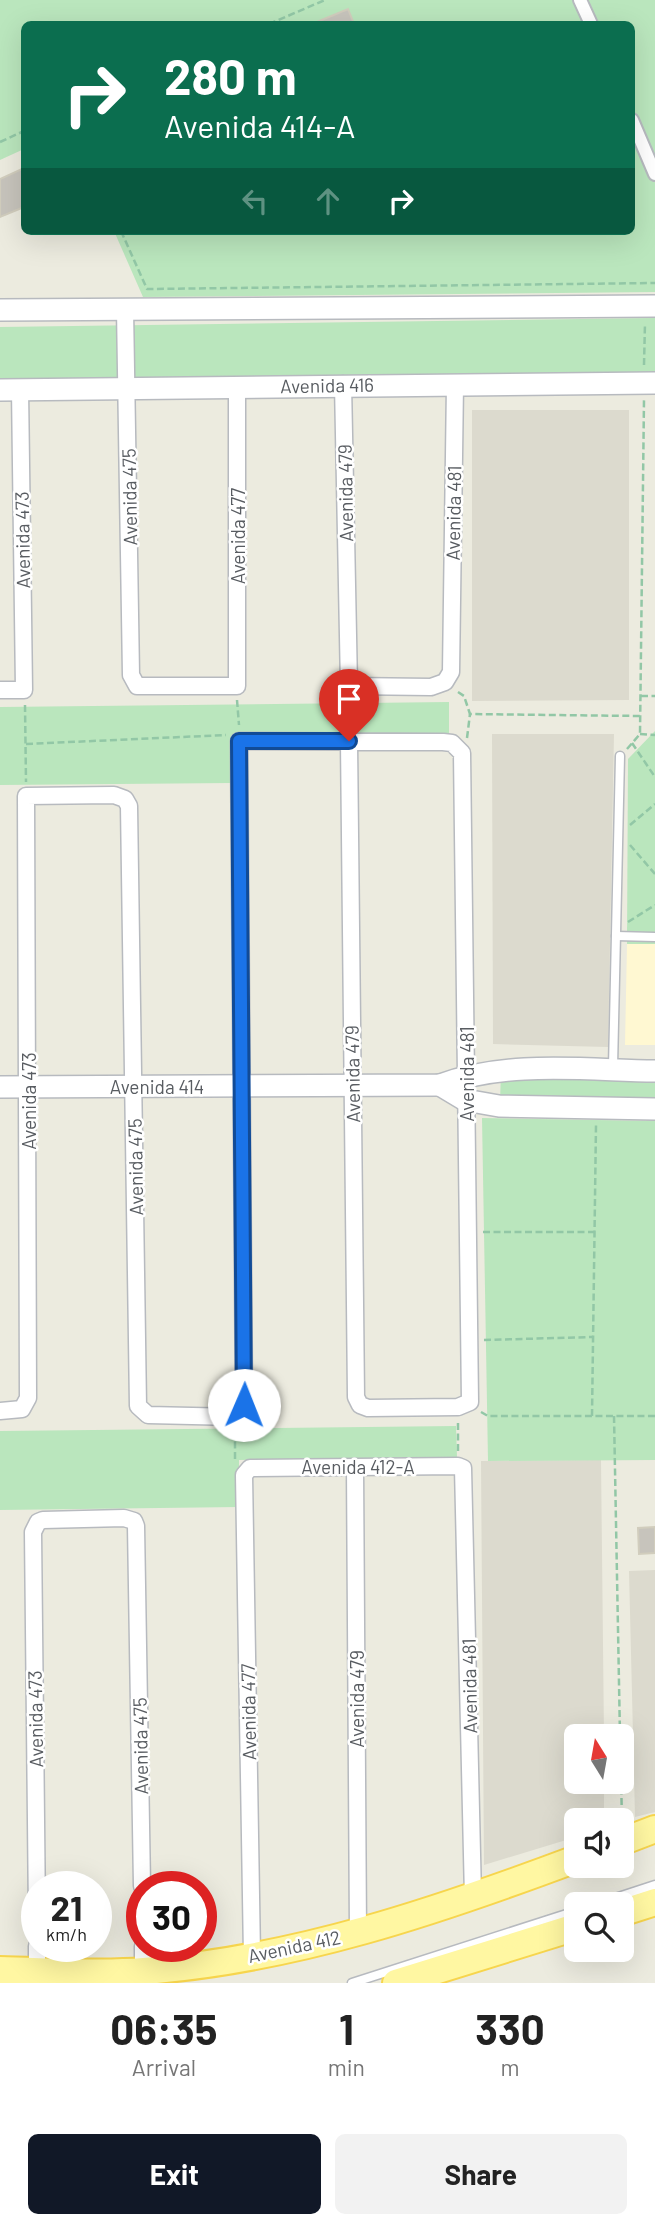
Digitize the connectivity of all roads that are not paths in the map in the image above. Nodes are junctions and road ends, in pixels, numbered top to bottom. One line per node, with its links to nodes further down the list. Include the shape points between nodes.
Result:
1 (580, 0): 2 (street)
2 (589, 21)
3 (635, 127): 4 (street)
4 (655, 174)
5 (650, 306): 6 (street)
6 (125, 309): 7 (street); 11 (street, Avenida 475)
7 (0, 310)
8 (649, 383): 10 (street, Avenida 416)
9 (343, 384): 10 (street, Avenida 416); 12 (street, Avenida 416); 14 (street, Avenida 479, via 349,686 431,687)
10 (455, 384): 14 (street, Avenida 481, via 451,672)
11 (128, 387): 12 (street, Avenida 416); 13 (street, Avenida 416); 15 (street, Avenida 475)
12 (237, 387): 15 (street, Avenida 477, via 237,686)
13 (10, 389): 16 (street, Avenida 473, via 24,690)
14 (445, 682)
15 (133, 684)
16 (0, 690)
17 (349, 741): 24 (street, Avenida 481, via 443,742 460,747 464,759); 25 (street, Avenida 479); 26 (street, via 239,738)
18 (620, 756): 20 (lane)
19 (26, 796): 28 (street, Avenida 475, via 114,795 130,806); 30 (street, Avenida 473)
20 (616, 932): 21 (lane); 22 (lane)
21 (655, 937)
22 (613, 1070): 23 (street, Avenida 414); 24 (street, Avenida 414, via 500,1070)
23 (655, 1071)
24 (466, 1075): 27 (street, Avenida 414); 31 (street, Avenida 481)
25 (352, 1084): 26 (street, Avenida 414); 27 (street, Avenida 414); 33 (street, Avenida 479, via 356,1397 368,1408)
26 (241, 1085): 28 (street, Avenida 414); 28 (street, Avenida 475, via 245,1397 236,1417 139,1411)
27 (440, 1085): 31 (street, Avenida 414)
28 (134, 1086): 30 (street, Avenida 414)
29 (0, 1087): 30 (street, Avenida 414)
30 (28, 1087): 34 (street, Avenida 473, via 29,1398 17,1411)
31 (466, 1100): 32 (street, Avenida 414); 33 (street, Avenida 481, via 471,1340)
32 (655, 1109)
33 (464, 1404)
34 (0, 1411)
35 (355, 1467): 36 (street, Avenida 412-A); 37 (street, Avenida 412-A); 51 (street, Avenida 479)
36 (247, 1469): 52 (street, Avenida 477)
37 (461, 1470): 46 (street, Avenida 481)
38 (134, 1521): 42 (street, Avenida 473, via 38,1522 33,1532); 43 (street, Avenida 475)
39 (655, 1829): 40 (main road)
40 (634, 1837)
41 (564, 1863): 46 (main road, Avenida 412)
42 (37, 1871)
43 (142, 1871)
44 (655, 1885): 45 (lane)
45 (634, 1892)
46 (473, 1897): 51 (main road, Avenida 412)
47 (655, 1902): 48 (main road)
48 (634, 1909)
49 (564, 1915): 56 (lane)
50 (564, 1931): 57 (main road)
51 (358, 1932): 52 (main road, Avenida 412)
52 (252, 1956): 53 (main road, Avenida 412)
53 (217, 1957)
54 (25, 1962): 55 (main road, Avenida 412)
55 (0, 1970)
56 (352, 1983)
57 (396, 1983)

